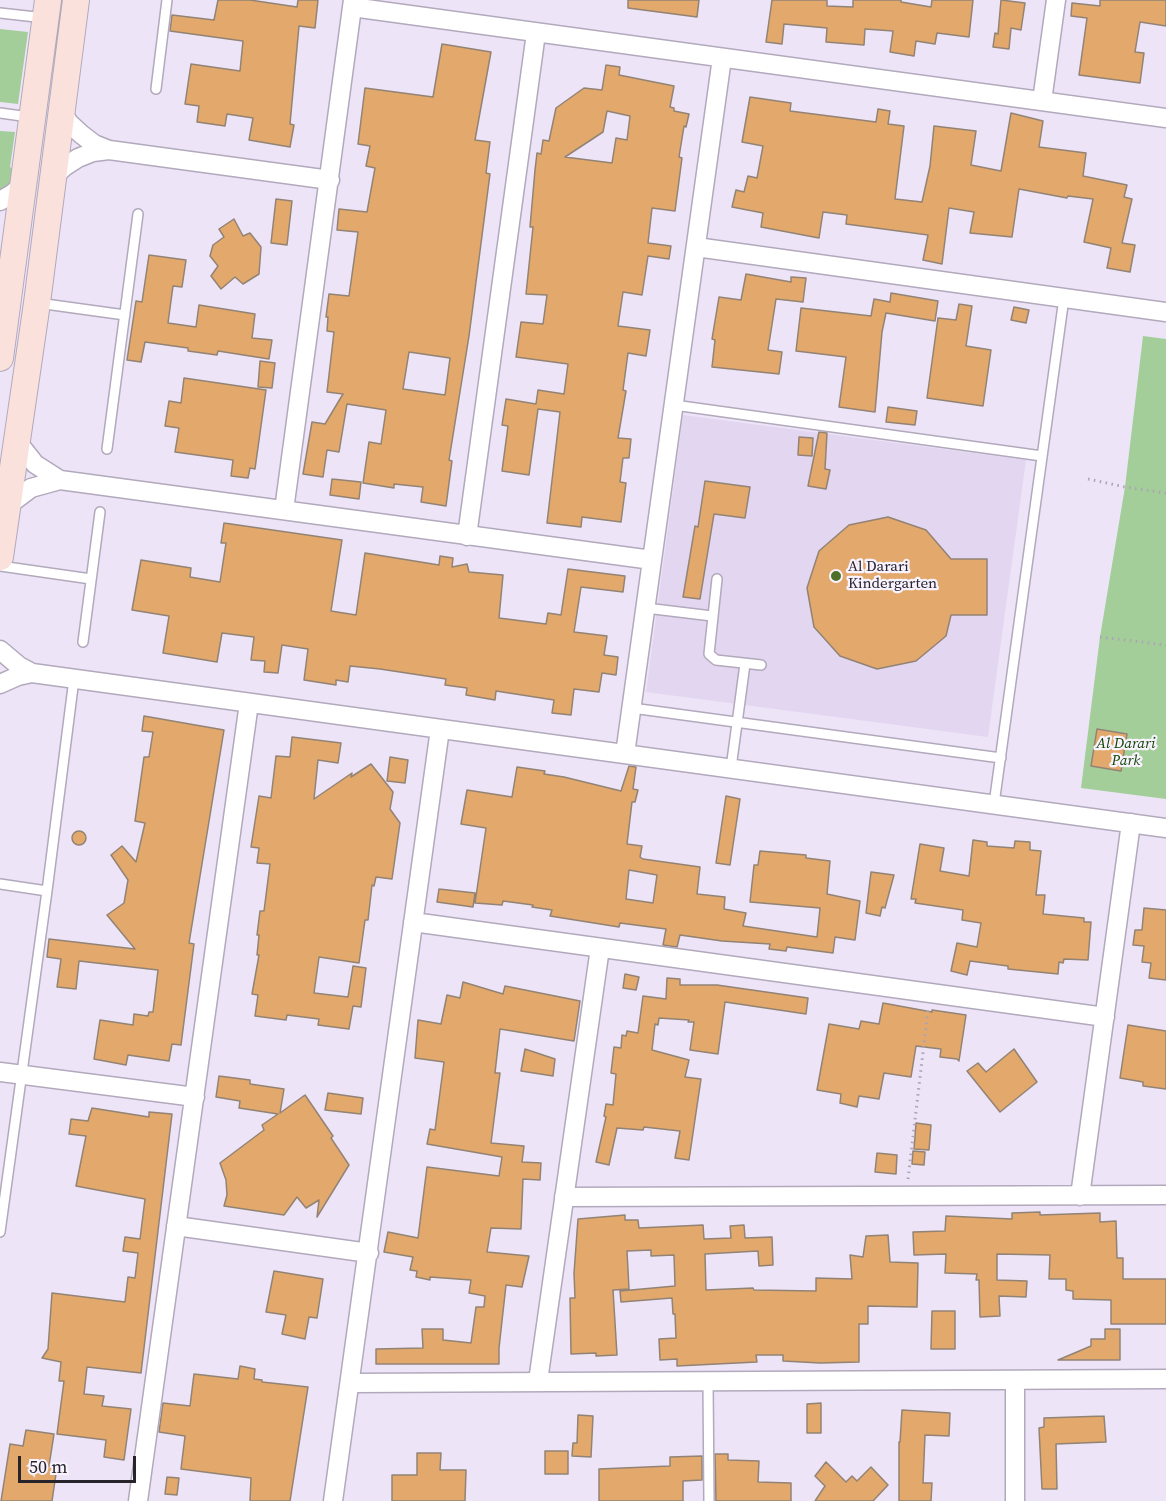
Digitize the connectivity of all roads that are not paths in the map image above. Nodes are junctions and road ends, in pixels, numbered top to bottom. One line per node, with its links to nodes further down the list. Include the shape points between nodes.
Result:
1 (63, 0): 11 (main road, via 56,63)
2 (76, 0): 11 (main road)
3 (167, 0): 10 (lane)
4 (1056, 0): 12 (street)
5 (353, 4): 8 (street); 18 (street)
6 (46, 9): 7 (lane); 14 (main road)
7 (0, 13)
8 (536, 33): 9 (street); 38 (street)
9 (722, 58): 12 (street); 23 (street)
10 (156, 89)
11 (62, 99): 16 (street, via 69,123 94,144); 17 (main road)
12 (1042, 101): 15 (street)
13 (0, 113): 14 (lane)
14 (32, 117): 19 (main road)
15 (1166, 118)
16 (109, 150): 17 (street, via 78,158); 18 (street)
17 (52, 177): 26 (main road)
18 (330, 180): 36 (street)
19 (23, 185): 20 (street); 24 (main road)
20 (0, 201)
21 (138, 214): 28 (lane)
22 (0, 228): 24 (street)
23 (696, 247): 25 (street); 30 (street)
24 (15, 251): 29 (main road)
25 (1064, 298): 27 (street); 33 (lane)
26 (37, 303): 28 (lane); 31 (main road)
27 (1166, 312)
28 (125, 315): 32 (lane)
29 (0, 358)
30 (674, 405): 33 (lane); 40 (street)
31 (16, 440): 34 (street, via 35,464); 35 (main road)
32 (107, 449)
33 (1042, 456): 58 (lane)
34 (60, 480): 35 (street, via 31,488); 36 (street)
35 (7, 506): 39 (main road)
36 (284, 510): 38 (street)
37 (100, 512): 42 (lane)
38 (467, 536): 40 (street)
39 (0, 557)
40 (652, 560): 44 (street)
41 (0, 566): 42 (lane)
42 (92, 579): 46 (lane)
43 (717, 579): 45 (lane)
44 (646, 608): 45 (lane); 54 (street)
45 (712, 616): 48 (lane, via 708,649 711,658)
46 (84, 642)
47 (0, 650): 50 (street)
48 (745, 664): 49 (lane); 55 (lane)
49 (760, 665)
50 (32, 673): 51 (street); 52 (street)
51 (74, 679): 53 (street); 64 (lane)
52 (0, 684)
53 (249, 703): 56 (street); 70 (street)
54 (632, 708): 55 (lane); 57 (street)
55 (737, 722): 58 (lane); 59 (lane)
56 (440, 729): 57 (street); 65 (street)
57 (625, 754): 59 (street)
58 (1001, 758): 60 (lane)
59 (731, 768): 60 (street)
60 (994, 804): 61 (street)
61 (1131, 823): 62 (street); 67 (street)
62 (1166, 828)
63 (0, 884): 64 (lane)
64 (47, 891): 69 (lane)
65 (412, 922): 66 (street); 76 (street)
66 (600, 948): 67 (street); 73 (street)
67 (1105, 1017): 72 (street)
68 (0, 1072): 69 (street)
69 (21, 1074): 70 (street); 75 (lane)
70 (195, 1097): 74 (street)
71 (1166, 1195): 72 (street)
72 (1080, 1196): 73 (street)
73 (564, 1197): 78 (street)
74 (176, 1226): 76 (street); 82 (street)
75 (0, 1232)
76 (369, 1253): 81 (street)
77 (1166, 1379): 79 (street)
78 (538, 1381): 80 (street); 81 (street)
79 (1015, 1381): 80 (street); 85 (street)
80 (708, 1382): 84 (lane)
81 (350, 1383): 83 (street)
82 (138, 1501)
83 (333, 1501)
84 (709, 1501)
85 (1015, 1501)

